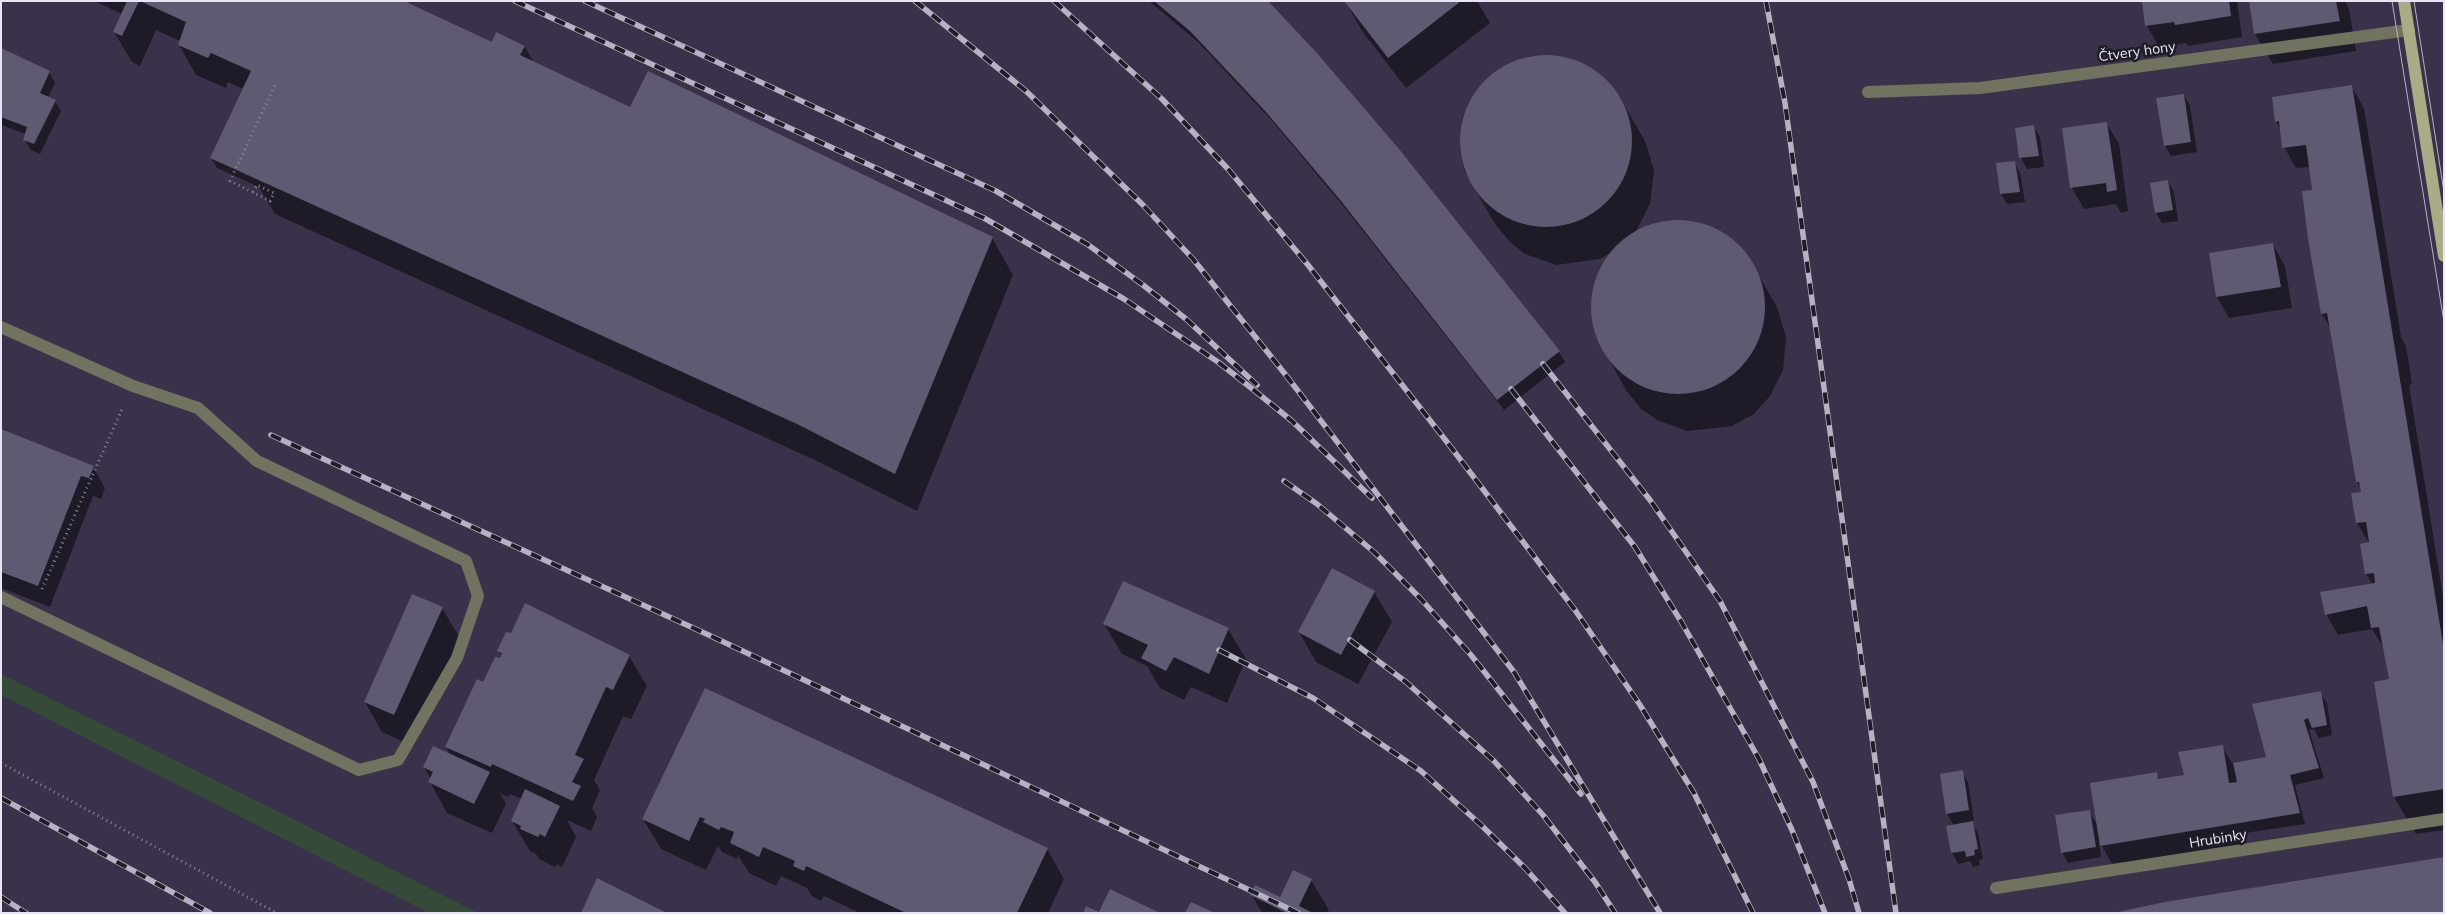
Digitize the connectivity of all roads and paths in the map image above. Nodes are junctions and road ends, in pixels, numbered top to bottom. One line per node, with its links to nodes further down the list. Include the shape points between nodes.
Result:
1 (2404, 1): 2 (main road)
2 (2409, 30): 4 (street, Čtvery hony, via 1980,88); 6 (main road)
3 (276, 83): 5 (path, via 230,181)
4 (1868, 92)
5 (253, 192): 5 (path, via 270,200 274,193 257,185)
6 (2444, 256)
7 (1, 327): 10 (street, via 133,386 198,408 257,461 466,561 478,596 457,658 398,760 359,770)
8 (114, 426): 10 (path)
9 (1, 597): 10 (street)
10 (32, 612)
11 (1, 763): 14 (path)
12 (2444, 819): 13 (street, Hrubinky)
13 (1996, 888)
14 (277, 913)

